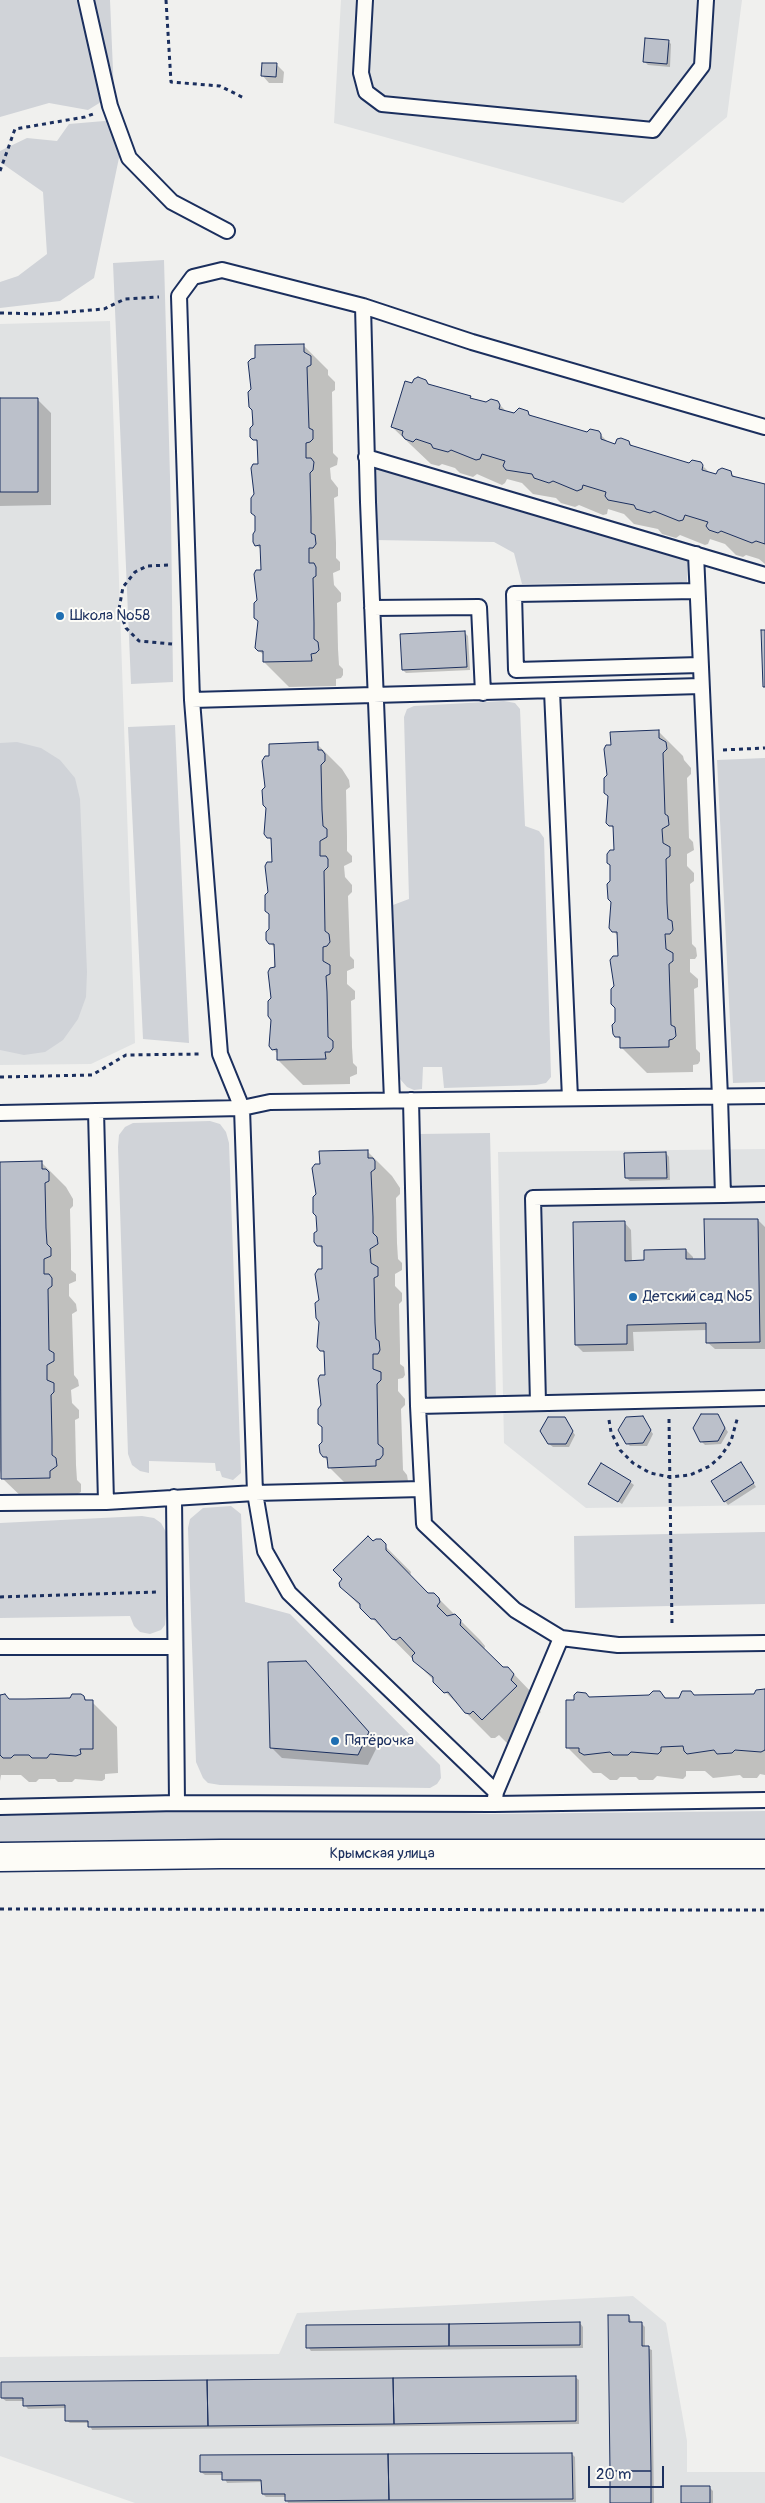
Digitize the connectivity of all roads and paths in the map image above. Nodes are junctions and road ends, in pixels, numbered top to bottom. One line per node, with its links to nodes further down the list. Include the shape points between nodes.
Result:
1 (86, 0): 6 (lane)
2 (166, 0): 5 (path, via 171,82 220,86)
3 (365, 0): 4 (lane, via 361,73 366,92 382,104 653,130 702,66)
4 (706, 0)
5 (244, 98)
6 (110, 106): 7 (path, via 85,118 15,129); 8 (lane, via 129,158 172,202)
7 (0, 171)
8 (227, 231)
9 (179, 296): 10 (lane, via 193,277 222,270); 11 (path, via 125,299 104,309 44,314); 15 (lane)
10 (363, 306): 12 (lane, via 472,342); 13 (lane)
11 (0, 313)
12 (765, 427)
13 (366, 457): 14 (lane); 18 (lane)
14 (696, 554): 16 (lane); 17 (lane)
15 (188, 564): 19 (lane); 19 (path, via 147,566 135,572 122,586 119,609 126,628 139,641)
16 (765, 574)
17 (697, 591): 20 (lane); 20 (lane, via 514,594 516,670)
18 (372, 608): 23 (lane, via 479,607); 24 (lane)
19 (190, 644): 25 (lane)
20 (700, 665): 21 (lane)
21 (701, 686): 22 (lane); 27 (lane)
22 (552, 691): 23 (lane); 32 (lane)
23 (482, 693): 24 (lane)
24 (376, 697): 25 (lane); 33 (lane)
25 (192, 700): 28 (lane)
26 (765, 748): 27 (path)
27 (704, 750): 31 (lane)
28 (220, 1054): 29 (path, via 126,1055 92,1075); 35 (lane)
29 (0, 1077)
30 (765, 1096): 31 (lane)
31 (720, 1097): 32 (lane); 39 (lane)
32 (570, 1098): 34 (lane)
33 (392, 1100): 34 (lane); 35 (lane, via 270,1102)
34 (411, 1100): 42 (lane)
35 (242, 1108): 36 (lane); 48 (lane)
36 (96, 1111): 37 (lane); 50 (lane)
37 (0, 1113)
38 (765, 1194): 39 (lane)
39 (722, 1195): 41 (lane, via 533,1198)
40 (765, 1398): 41 (lane)
41 (538, 1402): 42 (lane)
42 (418, 1406): 47 (lane)
43 (738, 1409): 46 (path, via 731,1442 721,1456 710,1466 690,1475)
44 (669, 1411): 46 (path)
45 (608, 1412): 46 (path, via 611,1432 620,1450 650,1473)
46 (670, 1477): 56 (path)
47 (422, 1489): 48 (lane); 54 (lane, via 424,1524 515,1610)
48 (255, 1493): 49 (lane); 59 (lane, via 265,1551 289,1593)
49 (174, 1497): 50 (lane); 52 (lane)
50 (106, 1502): 51 (lane)
51 (0, 1503)
52 (175, 1592): 53 (path); 57 (lane)
53 (0, 1597)
54 (561, 1638): 56 (lane, via 618,1645); 59 (lane)
55 (765, 1643): 56 (lane)
56 (672, 1644)
57 (174, 1646): 58 (lane); 61 (lane)
58 (0, 1648)
59 (495, 1798): 60 (lane); 61 (lane)
60 (765, 1800)
61 (177, 1803): 62 (lane)
62 (0, 1807)
63 (765, 1854): 64 (street, Крымская улица, via 221,1854)
64 (0, 1858)
65 (0, 1909): 66 (path)
66 (765, 1910)

